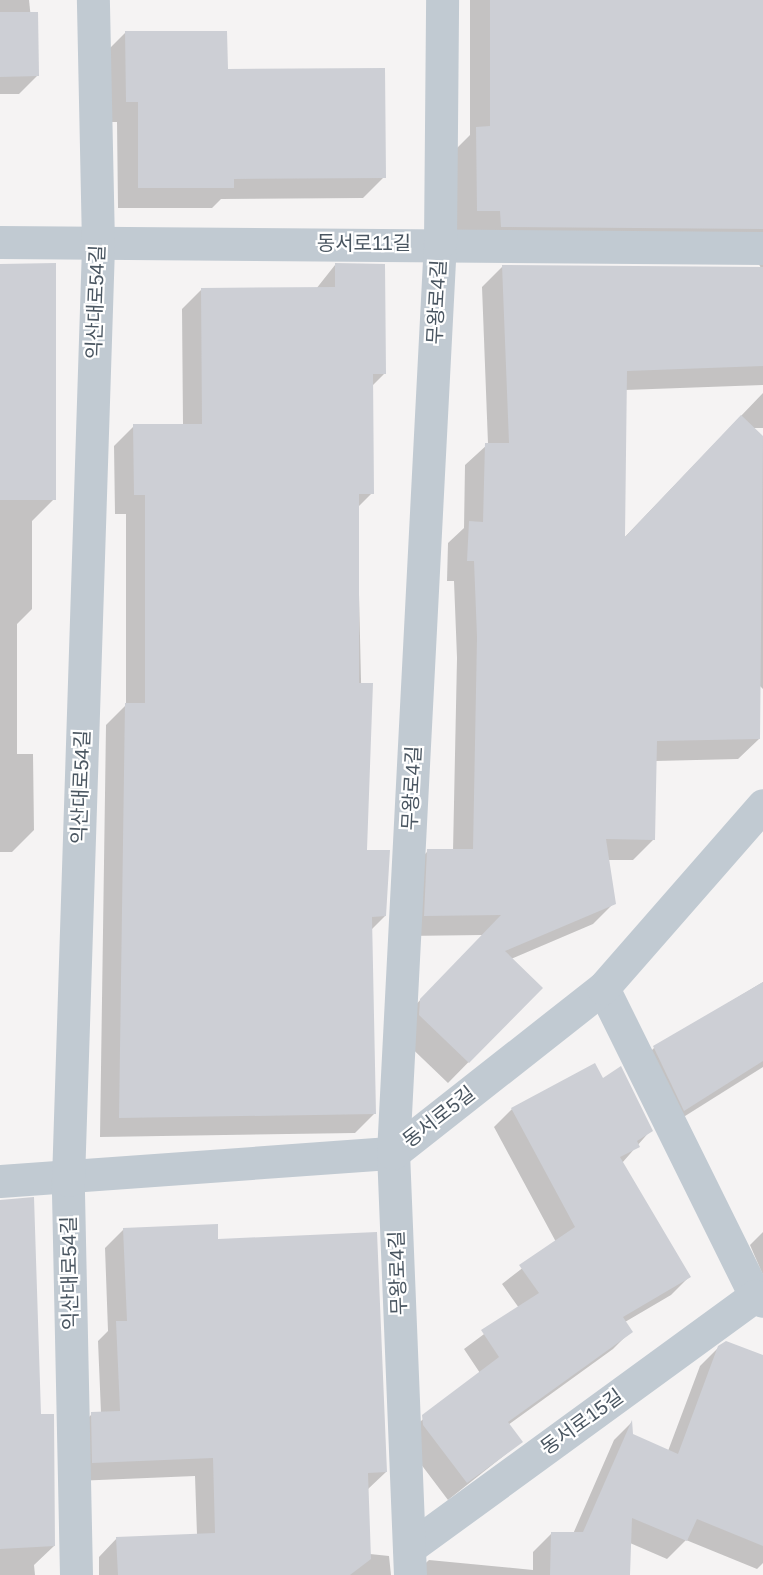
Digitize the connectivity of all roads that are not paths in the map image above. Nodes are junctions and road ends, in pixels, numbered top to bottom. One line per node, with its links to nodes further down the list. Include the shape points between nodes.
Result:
1 (93, 0): 5 (street, 익산대로54길)
2 (442, 0): 4 (street, 무왕로4길)
3 (0, 242): 5 (street, 동서로11길)
4 (440, 242): 5 (street, 동서로11길); 6 (street, 동서로11길); 9 (street, 무왕로4길)
5 (98, 244): 10 (street, 익산대로54길)
6 (763, 248)
7 (763, 805): 8 (street, 동서로5길)
8 (603, 988): 9 (street, 동서로5길); 12 (street, 동서로15길)
9 (393, 1153): 10 (street, 동서로5길); 13 (street, 무왕로4길)
10 (68, 1180): 11 (street, 동서로5길); 14 (street, 익산대로54길)
11 (0, 1181)
12 (759, 1298): 13 (street, 동서로15길)
13 (410, 1561)
14 (76, 1575)

